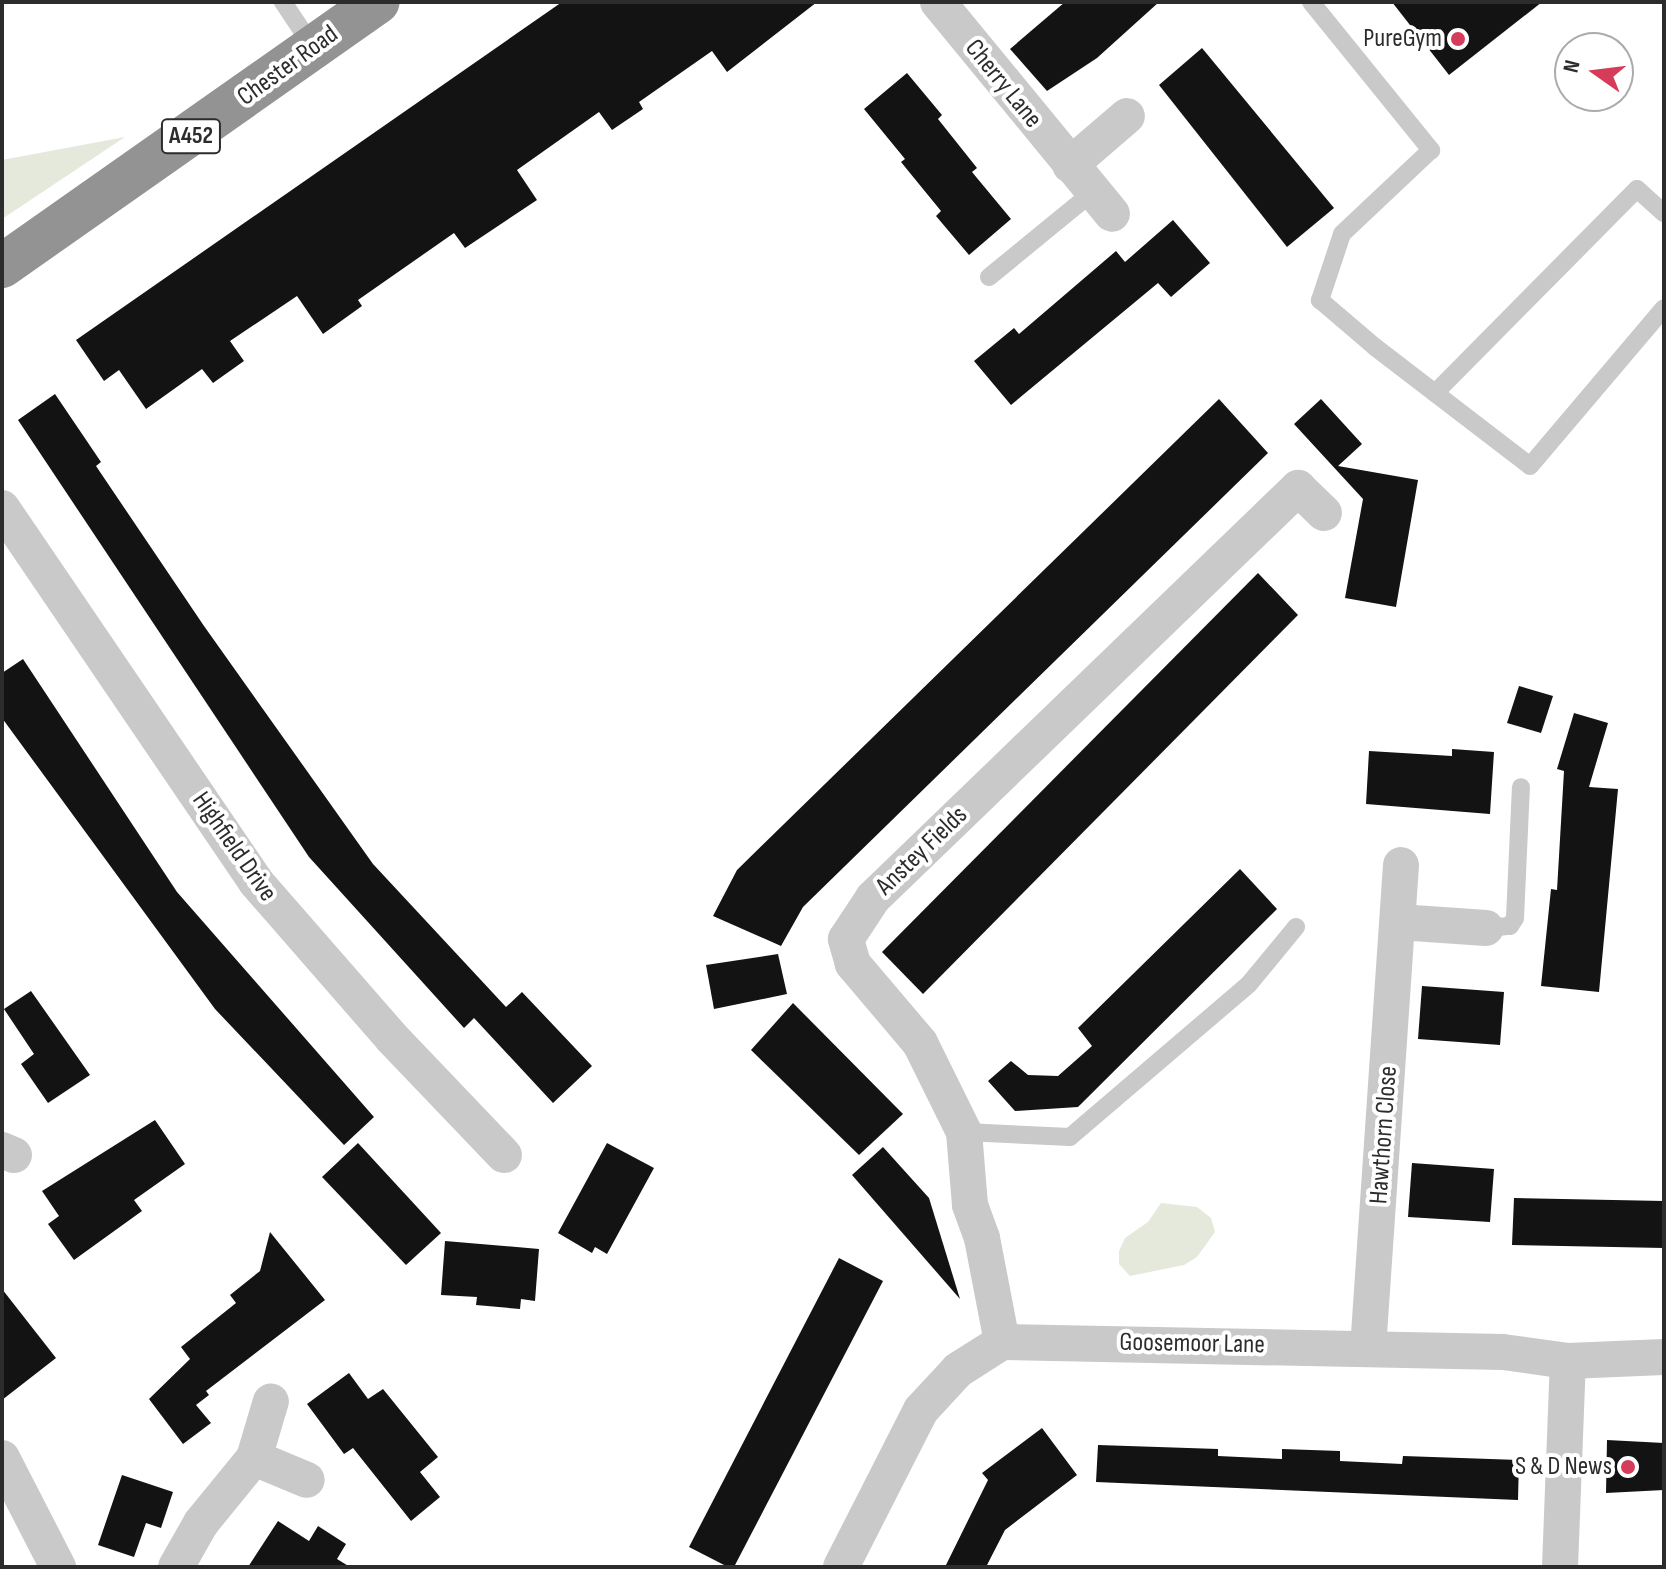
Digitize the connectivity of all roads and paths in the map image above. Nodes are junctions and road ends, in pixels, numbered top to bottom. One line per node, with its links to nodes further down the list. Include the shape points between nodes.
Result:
1 (283, 2): 5 (lane)
2 (377, 2): 5 (highway, Chester Road / A452)
3 (938, 2): 7 (street, Cherry Lane)
4 (1311, 2): 12 (lane, via 1431,150 1342,234 1320,300)
5 (313, 47): 9 (highway, Chester Road / A452)
6 (1127, 116): 7 (street)
7 (1092, 190): 10 (lane)
8 (1664, 213): 12 (lane, via 1637,189)
9 (2, 266)
10 (989, 277)
11 (1664, 308): 12 (lane, via 1530,466)
12 (1435, 393)
13 (2, 508): 21 (street, Highfield Drive, via 256,882 382,1028)
14 (1324, 513): 20 (street, Anstey Fields, via 1298,488 873,898 846,939 853,964 920,1043)
15 (1521, 787): 19 (lane, via 1515,918 1510,926)
16 (1401, 865): 17 (street, Hawthorn Close)
17 (1399, 922): 19 (street); 23 (street, Hawthorn Close)
18 (1296, 927): 20 (lane, via 1249,984 1070,1137)
19 (1486, 928)
20 (964, 1132): 22 (street, Anstey Fields, via 970,1205 982,1238)
21 (504, 1155)
22 (1002, 1342): 23 (street, Goosemoor Lane); 32 (street, via 958,1370 921,1410)
23 (1368, 1349): 25 (street, Goosemoor Lane, via 1503,1352)
24 (1664, 1357): 25 (street, Goosemoor Lane)
25 (1568, 1361): 33 (street)
26 (271, 1401): 28 (street)
27 (2, 1458): 30 (street)
28 (254, 1458): 29 (street); 31 (street, via 201,1523)
29 (307, 1480)
30 (58, 1567)
31 (176, 1567)
32 (841, 1567)
33 (1560, 1567)

